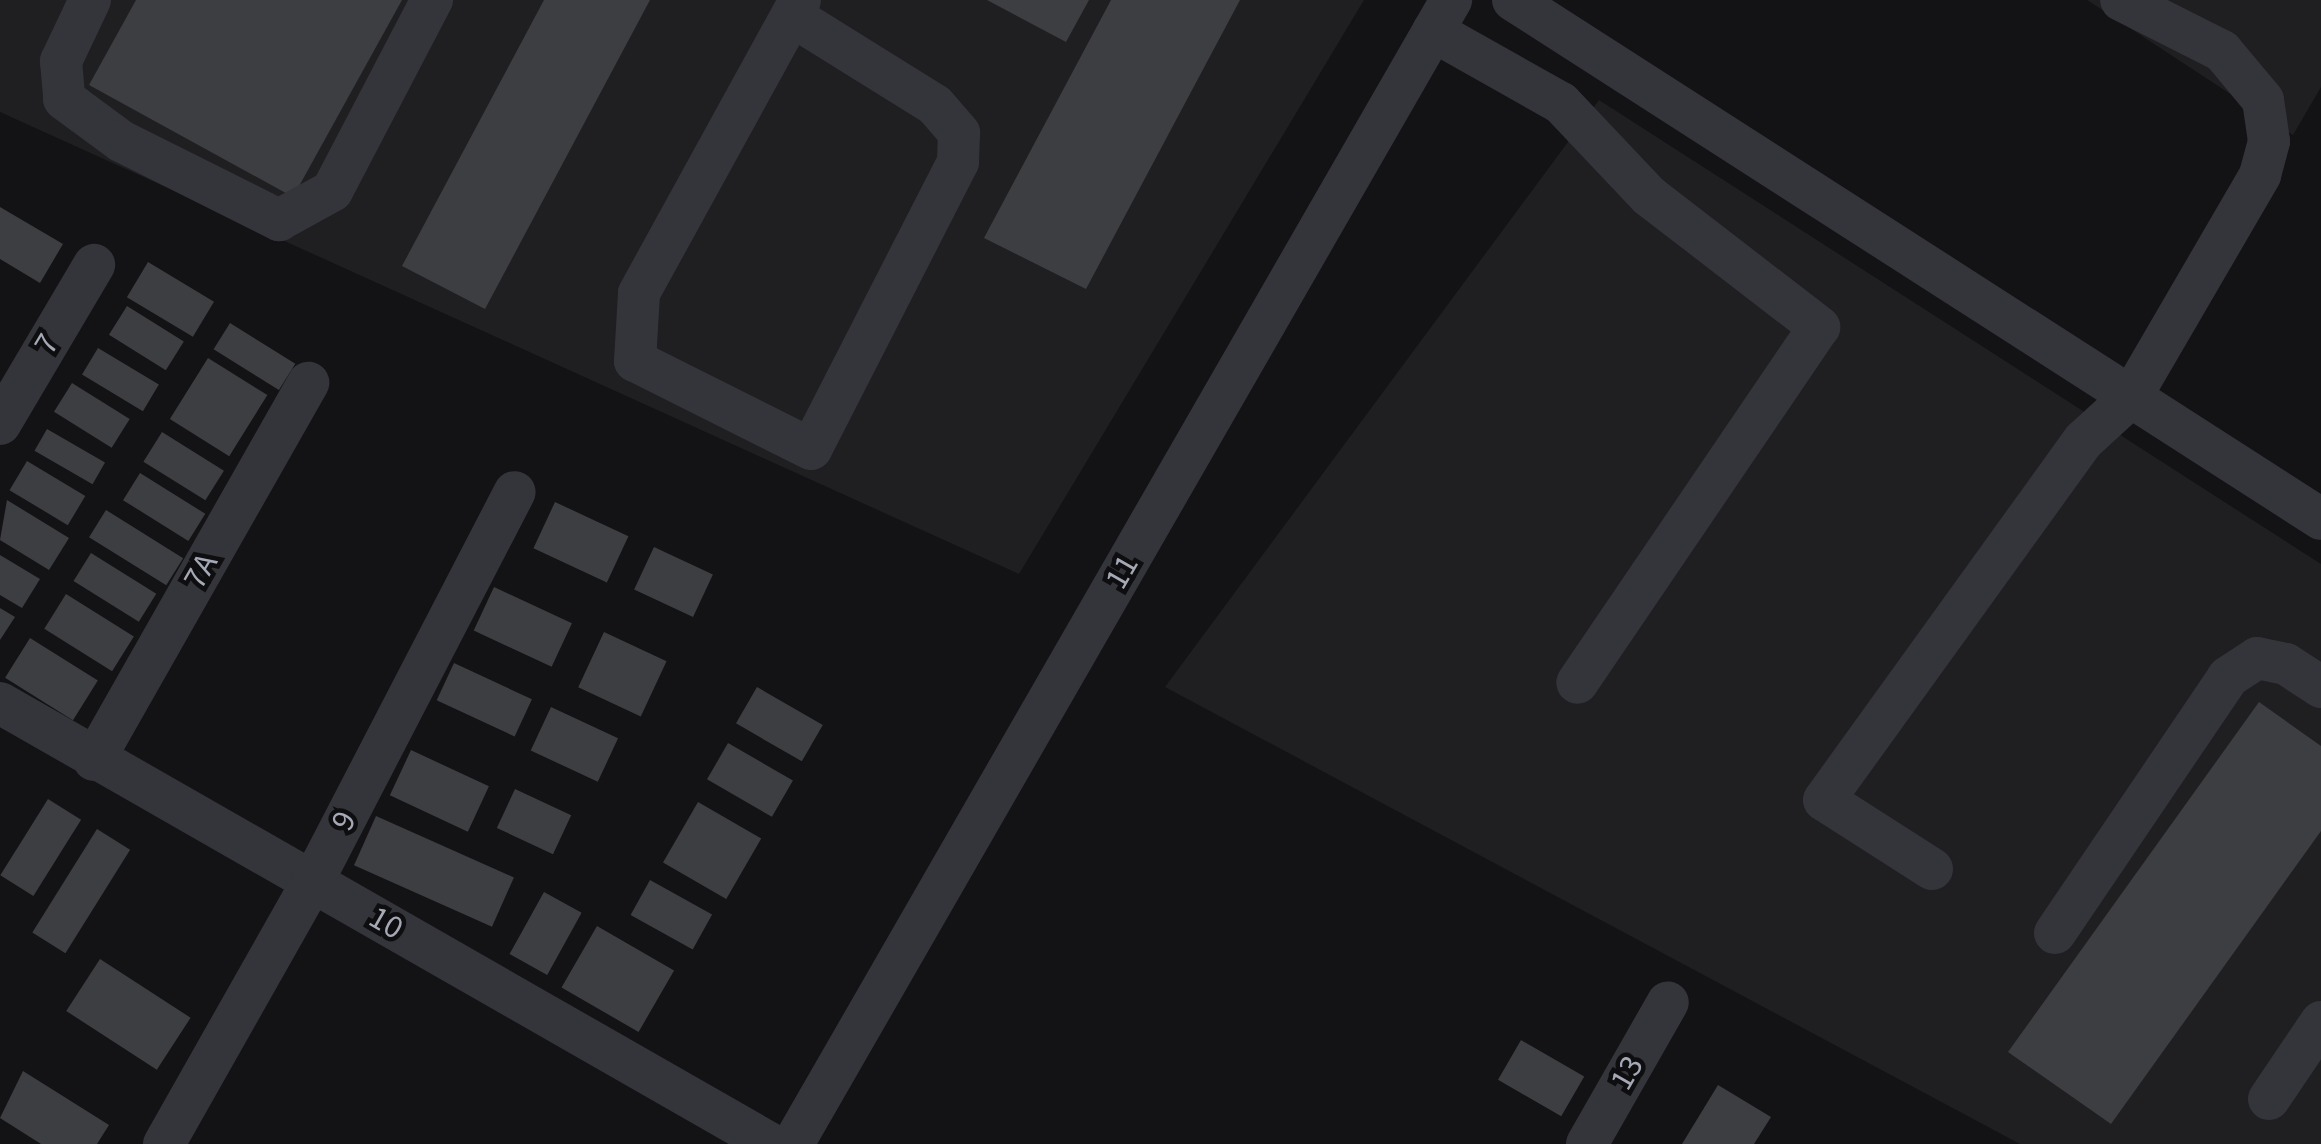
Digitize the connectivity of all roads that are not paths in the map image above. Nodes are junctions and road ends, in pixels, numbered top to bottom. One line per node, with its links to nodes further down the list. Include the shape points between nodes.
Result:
1 (89, 0): 2 (street, via 61,61 64,98 121,141 279,220 332,191)
2 (432, 0)
3 (1513, 0): 9 (street)
4 (2121, 0): 9 (street, via 2222,51 2263,100 2269,141 2260,175)
5 (796, 8): 5 (street, via 935,105 959,133 958,162 811,448 635,361 639,293)
6 (1442, 15): 13 (street, via 1561,104 1649,196 1819,327); 25 (street, 11)
7 (94, 265): 10 (street, 7)
8 (308, 383): 16 (street, 7A)
9 (2131, 397): 12 (street); 17 (street, via 2084,440 1823,800)
10 (0, 424)
11 (515, 492): 18 (street, 9)
12 (2321, 519)
13 (1577, 683)
14 (2321, 687): 19 (street, via 2285,664 2257,658 2228,677)
15 (0, 703): 16 (street, 10)
16 (94, 760): 18 (street, 10)
17 (1932, 868)
18 (313, 881): 23 (street, 9); 24 (street, 10)
19 (2056, 933)
20 (1668, 1002): 26 (street, 13)
21 (2321, 1022): 22 (street)
22 (2269, 1100)
23 (164, 1144)
24 (771, 1144)
25 (793, 1144)
26 (1587, 1144)

